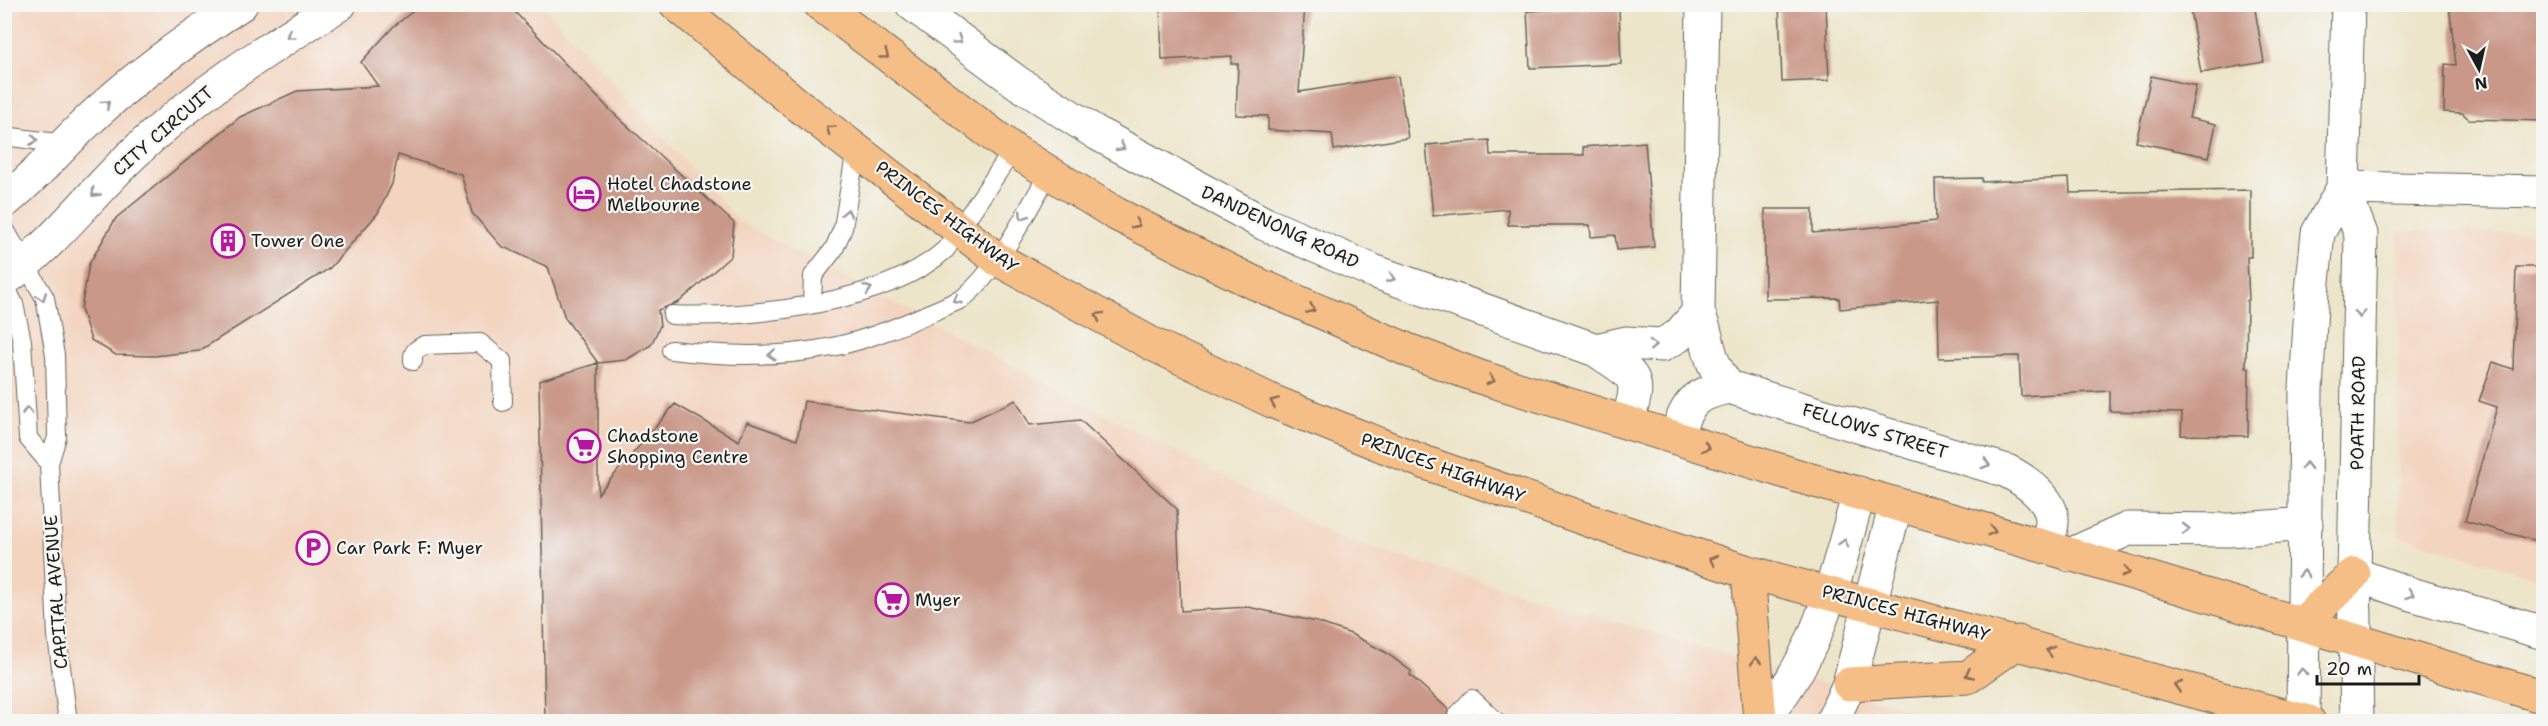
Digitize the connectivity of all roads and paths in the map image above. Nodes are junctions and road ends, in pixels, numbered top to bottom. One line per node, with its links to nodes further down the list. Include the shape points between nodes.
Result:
1 (241, 4): 9 (street, one-way to 1, via 133,81)
2 (340, 4): 19 (street, CITY CIRCUIT, one-way to 19, via 249,60 167,123)
3 (676, 4): 10 (highway, PRINCES HIGHWAY, one-way to 3)
4 (912, 4): 24 (street, DANDENONG ROAD, one-way to 24, via 1009,76 1098,134 1265,224 1394,279)
5 (1703, 4): 21 (street)
6 (2348, 4): 13 (street, POATH ROAD)
7 (832, 10): 11 (highway, one-way to 11)
8 (4, 136): 9 (lane, one-way to 9)
9 (64, 144): 15 (street)
10 (856, 148): 17 (highway, PRINCES HIGHWAY); 20 (lane, one-way to 10, via 813,276 834,249 843,228)
11 (1013, 150): 12 (highway); 17 (lane)
12 (1049, 173): 18 (lane, one-way to 18); 28 (highway, one-way to 28, via 1144,228 1370,334 1480,377)
13 (2343, 188): 14 (street); 33 (street, POATH ROAD, one-way to 13, via 2306,388 2318,233); 36 (street, POATH ROAD, one-way to 36, via 2361,234)
14 (2544, 192)
15 (4, 202)
16 (4, 228): 19 (lane, CAPITAL AVENUE)
17 (960, 229): 18 (highway, PRINCES HIGHWAY); 20 (lane, one-way to 17, via 867,290 915,270 940,254)
18 (997, 259): 23 (lane, one-way to 23, via 962,299 873,336 833,347 761,356); 35 (highway, PRINCES HIGHWAY, one-way to 18, via 1446,471 1274,402 1152,344)
19 (12, 276): 30 (lane, CAPITAL AVENUE, one-way to 19, via 28,438 22,340); 30 (lane, CAPITAL AVENUE, one-way to 30, via 45,298 55,356 57,437)
20 (812, 304): 22 (lane, via 720,315)
21 (1698, 313): 24 (street, one-way to 21, via 1626,343 1662,345 1678,336); 26 (street, via 1708,357)
22 (672, 315)
23 (671, 350)
24 (1596, 350): 28 (street, DANDENONG ROAD, via 1628,370 1635,384 1637,395)
25 (413, 362): 27 (lane, via 412,355 425,345 480,343 502,361)
26 (1729, 387): 29 (street, via 1701,395 1688,405); 34 (street, FELLOWS STREET, one-way to 34, via 2020,477 2049,509)
27 (503, 402)
28 (1628, 422): 29 (highway)
29 (1675, 437): 31 (highway, one-way to 31)
30 (49, 463): 49 (lane, CAPITAL AVENUE, via 57,636)
31 (1859, 493): 32 (highway); 37 (street, one-way to 31)
32 (1896, 504): 34 (highway, one-way to 34); 38 (street)
33 (2306, 524): 34 (street, one-way to 33, via 2128,529 2229,530); 39 (street, POATH ROAD, one-way to 33)
34 (2058, 551): 39 (highway, one-way to 39)
35 (1748, 572): 37 (highway, PRINCES HIGHWAY); 47 (highway, one-way to 35)
36 (2354, 574): 39 (highway); 40 (street, one-way to 40); 41 (street, POATH ROAD)
37 (1830, 593): 38 (highway, PRINCES HIGHWAY); 47 (street, via 1791,684)
38 (1871, 603): 42 (highway, PRINCES HIGHWAY); 43 (street)
39 (2302, 624): 41 (highway); 48 (street, POATH ROAD, one-way to 39)
40 (2544, 633)
41 (2356, 641): 44 (highway); 52 (street, POATH ROAD)
42 (2018, 642): 43 (highway, one-way to 43, via 1968,677); 45 (highway, PRINCES HIGHWAY, one-way to 42)
43 (1849, 684): 51 (street)
44 (2544, 697)
45 (2237, 711): 48 (highway, PRINCES HIGHWAY)
46 (1457, 717): 50 (lane, via 1472,699)
47 (1760, 721)
48 (2305, 721)
49 (68, 722)
50 (1497, 722)
51 (1832, 722)
52 (2357, 722)

